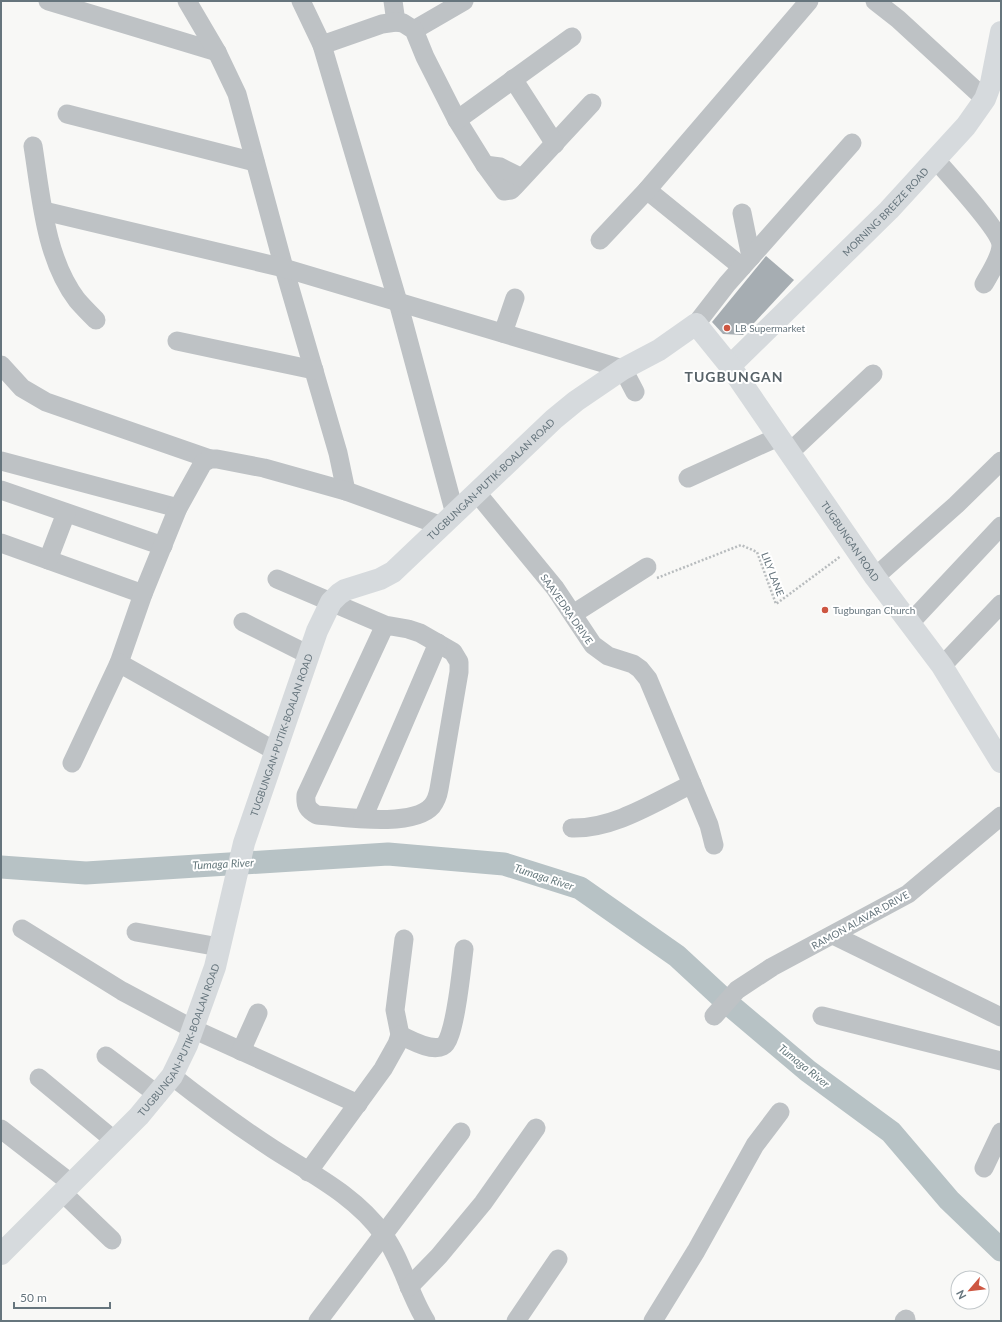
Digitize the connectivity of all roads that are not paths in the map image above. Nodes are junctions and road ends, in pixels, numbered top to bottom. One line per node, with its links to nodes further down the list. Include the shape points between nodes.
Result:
1 (48, 1): 13 (street)
2 (187, 1): 13 (street)
3 (301, 1): 12 (street)
4 (393, 1): 8 (street)
5 (464, 1): 9 (street)
6 (809, 1): 24 (street)
7 (875, 1): 15 (street)
8 (396, 22): 9 (street); 12 (street, via 382,24)
9 (414, 30): 18 (street, via 425,58)
10 (1001, 32): 15 (main road, MORNING BREEZE ROAD)
11 (572, 38): 14 (street)
12 (322, 45): 32 (street)
13 (217, 52): 23 (street, via 237,94)
14 (513, 79): 18 (street); 20 (street)
15 (992, 89): 22 (main road, MORNING BREEZE ROAD, via 966,126)
16 (592, 103): 20 (street)
17 (67, 114): 23 (street)
18 (457, 120): 20 (street, via 484,165 500,167 522,178)
19 (852, 143): 28 (street)
20 (556, 144)
21 (33, 146): 25 (street)
22 (936, 160): 30 (street, via 987,221 1001,244 1000,252); 38 (main road, MORNING BREEZE ROAD, via 889,210)
23 (255, 162): 29 (street)
24 (646, 190): 27 (street); 28 (street)
25 (44, 211): 29 (street); 33 (street, via 49,242 63,275 77,299)
26 (742, 213): 28 (street)
27 (600, 240)
28 (746, 262): 34 (street)
29 (284, 268): 32 (street); 40 (street)
30 (984, 284)
31 (515, 298): 35 (street)
32 (398, 302): 35 (street); 53 (street)
33 (96, 320)
34 (696, 324): 38 (main road, TUGBUNGAN ROAD); 39 (main road, TUGBUNGAN-PUTIK-BOALAN ROAD, via 659,350)
35 (503, 333): 39 (street)
36 (176, 341): 40 (street)
37 (1, 365): 44 (street, via 22,388 46,402)
38 (730, 366): 43 (main road, TUGBUNGAN ROAD)
39 (623, 369): 42 (street); 50 (main road, TUGBUNGAN-PUTIK-BOALAN ROAD, via 554,419)
40 (314, 370): 49 (street)
41 (873, 374): 43 (street)
42 (635, 392)
43 (784, 445): 47 (street); 59 (main road, TUGBUNGAN ROAD)
44 (210, 459): 49 (street, via 217,458 264,468); 51 (street, via 203,463)
45 (1, 461): 51 (street)
46 (1001, 461): 59 (street)
47 (688, 478)
48 (1, 490): 52 (street)
49 (346, 491): 53 (street)
50 (477, 493): 53 (main road, TUGBUNGAN-PUTIK-BOALAN ROAD); 64 (street, SAAVEDRA DRIVE, via 555,588)
51 (178, 508): 56 (street)
52 (66, 513): 56 (street); 57 (street)
53 (449, 520): 62 (main road, TUGBUNGAN-PUTIK-BOALAN ROAD, via 393,572 345,590)
54 (1001, 526): 66 (street)
55 (1, 543): 57 (street)
56 (163, 546): 61 (street)
57 (48, 560): 61 (street)
58 (647, 567): 64 (street)
59 (875, 577): 66 (main road, TUGBUNGAN ROAD)
60 (277, 579): 62 (street)
61 (143, 594): 70 (street)
62 (331, 602): 67 (street); 69 (main road, TUGBUNGAN-PUTIK-BOALAN ROAD, via 316,631)
63 (1001, 604): 71 (street)
64 (573, 614): 75 (street, SAAVEDRA DRIVE, via 592,645 599,651 633,664 648,678)
65 (243, 622): 69 (street)
66 (910, 623): 71 (main road, TUGBUNGAN ROAD)
67 (385, 625): 68 (street, via 408,629); 77 (street, via 305,804 317,815)
68 (438, 643): 77 (street); 77 (street, via 453,652 459,662 459,672 436,800 432,806 418,815 403,818)
69 (309, 655): 72 (main road, TUGBUNGAN-PUTIK-BOALAN ROAD)
70 (119, 663): 72 (street); 74 (street)
71 (942, 666): 73 (main road, TUGBUNGAN ROAD)
72 (275, 750): 84 (main road, TUGBUNGAN-PUTIK-BOALAN ROAD, via 244,843)
73 (1000, 757)
74 (72, 763)
75 (692, 784): 78 (street, via 608,824 588,829); 79 (street, SAAVEDRA DRIVE)
76 (1001, 816): 82 (street, RAMON ALAVAR DRIVE, via 908,894)
77 (363, 818)
78 (572, 828)
79 (714, 845)
80 (22, 929): 90 (street, via 122,991)
81 (136, 932): 84 (street)
82 (833, 935): 87 (street, RAMON ALAVAR DRIVE, via 772,967 737,990); 89 (street)
83 (404, 939): 91 (street, via 396,1010)
84 (219, 948): 90 (main road, TUGBUNGAN-PUTIK-BOALAN ROAD)
85 (464, 948): 91 (street, via 455,1015 448,1043 437,1048)
86 (258, 1013): 92 (street)
87 (714, 1016)
88 (822, 1016): 94 (street)
89 (1001, 1017)
90 (193, 1029): 92 (street); 95 (main road, TUGBUNGAN-PUTIK-BOALAN ROAD)
91 (400, 1035): 98 (street, via 391,1056)
92 (241, 1051): 98 (street)
93 (106, 1056): 97 (street)
94 (1001, 1061)
95 (172, 1076): 97 (main road, TUGBUNGAN-PUTIK-BOALAN ROAD); 106 (street, via 214,1109)
96 (39, 1078): 104 (street)
97 (158, 1095): 104 (main road, TUGBUNGAN-PUTIK-BOALAN ROAD)
98 (358, 1104): 106 (street)
99 (780, 1112): 116 (street, via 755,1145 696,1252)
100 (536, 1128): 112 (street, via 483,1203 439,1256)
101 (1, 1129): 107 (street)
102 (461, 1132): 108 (street)
103 (1001, 1132): 105 (street)
104 (115, 1141): 107 (main road, TUGBUNGAN-PUTIK-BOALAN ROAD)
105 (984, 1168)
106 (308, 1172): 108 (street, via 352,1200)
107 (67, 1189): 109 (street); 110 (main road, TUGBUNGAN-PUTIK-BOALAN ROAD)
108 (383, 1234): 112 (street, via 399,1263); 113 (street)
109 (112, 1240)
110 (1, 1254)
111 (558, 1259): 115 (street)
112 (408, 1287): 114 (street)
113 (318, 1321)
114 (426, 1321)
115 (516, 1321)
116 (653, 1321)

